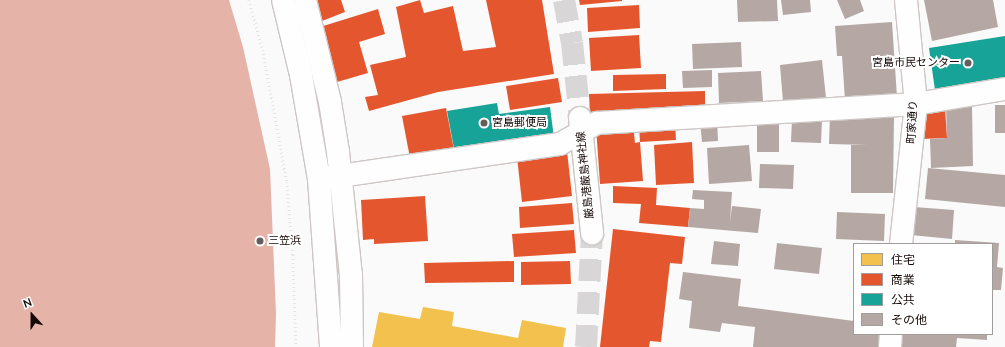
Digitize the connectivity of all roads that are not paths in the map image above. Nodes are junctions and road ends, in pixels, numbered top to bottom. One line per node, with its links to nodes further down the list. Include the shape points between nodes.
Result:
1 (283, 0): 5 (street)
2 (305, 0): 4 (street)
3 (906, 0): 7 (street, 町家通り)
4 (323, 71): 5 (street); 9 (street)
5 (301, 75): 10 (street)
6 (1005, 89): 7 (street)
7 (916, 104): 8 (street); 12 (street, 町家通り)
8 (581, 124): 9 (street, via 560,144); 11 (street, 厳島港厳島神社線)
9 (341, 176): 10 (street); 13 (street)
10 (319, 179): 14 (street)
11 (592, 233)
12 (902, 243)
13 (352, 313): 14 (street); 17 (street)
14 (330, 314): 16 (street)
15 (891, 335): 18 (street)
16 (331, 347)
17 (352, 347)
18 (890, 347)

